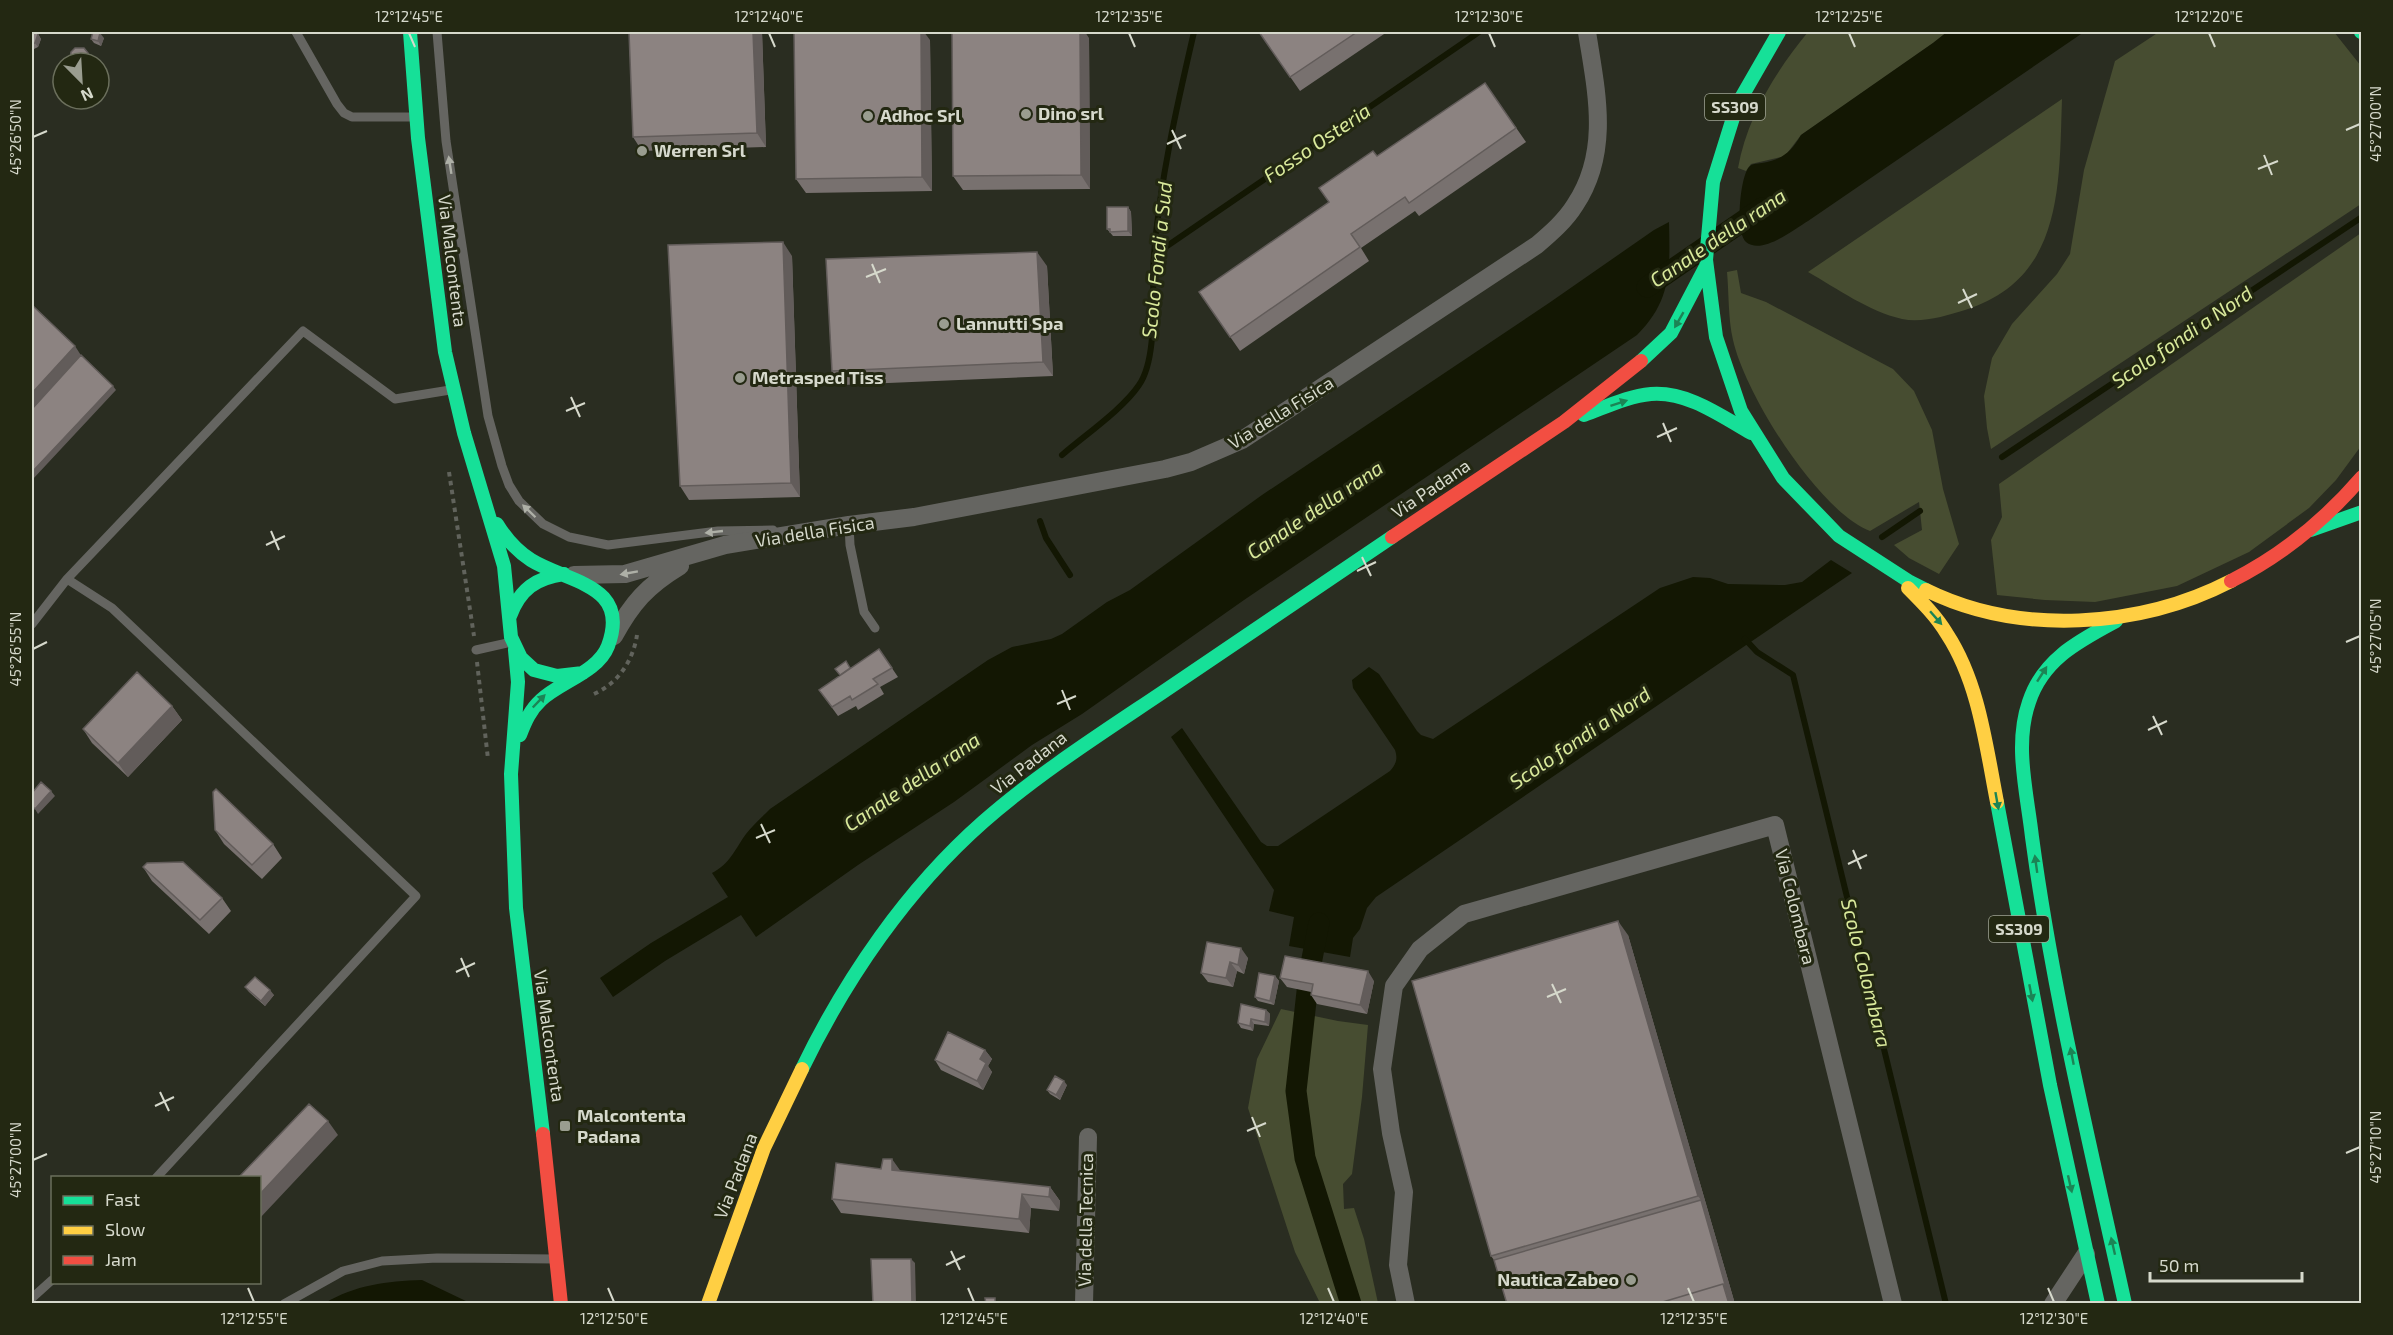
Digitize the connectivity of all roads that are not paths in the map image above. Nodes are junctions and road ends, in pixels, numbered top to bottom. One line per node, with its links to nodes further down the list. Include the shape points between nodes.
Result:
1 (296, 32): 6 (lane, via 344,113 352,117)
2 (410, 32): 6 (main road, Via Malcontenta)
3 (437, 32): 14 (lane, one-way to 3, via 718,531 608,545 556,532 519,501 502,466 488,416 446,141)
4 (1587, 32): 14 (street, Via della Fisica, via 1599,109 1599,136 1587,184 1575,206 1537,245 1268,425 1217,453 1164,469)
5 (1779, 32): 7 (main road, SS309, via 1746,83 1718,154 1705,229)
6 (415, 117): 8 (main road, Via Malcontenta)
7 (1705, 268): 9 (main road, Via Padana, one-way to 9, via 1671,333); 10 (main road, SS309, via 1723,370)
8 (453, 389): 12 (main road, Via Malcontenta); 19 (lane, via 395,399 303,331)
9 (1564, 422): 10 (main road, Via Padana, one-way to 10, via 1627,400 1660,394 1695,404); 37 (main road, Via Padana, via 1070,754 983,822 931,874 869,952 815,1042 764,1148)
10 (1751, 433): 18 (main road, SS309, via 1793,491 1829,528)
11 (2361, 477): 15 (main road, SS309)
12 (480, 492): 17 (main road, Via Malcontenta, via 511,544 540,566); 21 (main road, Via Malcontenta, via 506,576)
13 (2361, 512): 15 (main road)
14 (842, 527): 16 (street, Via della Fisica); 23 (lane, via 864,612)
15 (2311, 530): 20 (main road, SS309, via 2254,570 2218,588 2179,603)
16 (725, 546): 17 (street, Via della Fisica, one-way to 17, via 624,574); 25 (street, Via della Fisica, via 681,566 649,587 627,613)
17 (564, 574): 21 (main road, via 529,585 514,603); 25 (main road, Via Malcontenta, via 589,583 605,599 612,619)
18 (1897, 575): 20 (main road, SS309, via 1945,599 2001,615 2072,620); 31 (main road, SS309, one-way to 31, via 1941,624 1957,649 1981,719 2038,1029)
19 (67, 579): 22 (lane); 30 (lane, via 112,609 416,896)
20 (2123, 616): 43 (main road, SS309, one-way to 20, via 2057,977 2021,762 2029,701 2046,667 2058,654)
21 (510, 618): 24 (main road, Via Malcontenta)
22 (32, 624)
23 (875, 628)
24 (513, 646): 26 (lane); 27 (main road, via 528,666 545,675); 28 (main road, Via Malcontenta, via 518,682)
25 (609, 646): 27 (main road, Via Malcontenta)
26 (476, 650)
27 (583, 673): 28 (main road, Via Malcontenta, one-way to 27, via 527,715 547,693)
28 (511, 774): 32 (main road, Via Malcontenta, via 518,929)
29 (1088, 1137): 38 (street, Via della Tecnica)
30 (158, 1176)
31 (2086, 1254): 41 (street); 42 (main road, SS309)
32 (556, 1259): 35 (lane, via 382,1261 343,1271); 36 (main road, Via Malcontenta)
33 (51, 1281): 34 (lane)
34 (32, 1298)
35 (285, 1304)
36 (561, 1304)
37 (708, 1304)
38 (1084, 1304)
39 (1406, 1304): 40 (street, Via Colombara, via 1398,1264 1404,1192 1382,1069 1394,986 1420,949 1464,914 1775,825)
40 (1893, 1304)
41 (2053, 1304)
42 (2098, 1304)
43 (2126, 1304)

